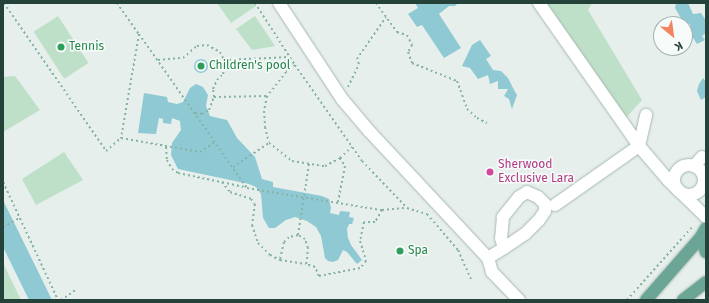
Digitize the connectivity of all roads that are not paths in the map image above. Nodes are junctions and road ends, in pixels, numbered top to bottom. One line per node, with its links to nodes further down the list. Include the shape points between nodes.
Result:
1 (279, 3): 12 (lane, via 342,99)
2 (539, 3): 4 (lane)
3 (646, 115): 4 (lane)
4 (639, 146): 6 (lane); 7 (lane)
5 (701, 166): 6 (lane, via 682,166 678,169 673,180); 6 (lane, via 704,179 699,190 689,195)
6 (678, 190): 8 (lane)
7 (555, 205)
8 (705, 216)
9 (703, 232): 11 (main road); 15 (main road)
10 (504, 248): 12 (lane)
11 (706, 252)
12 (488, 258): 14 (lane, via 492,272)
13 (706, 282): 16 (main road)
14 (519, 300)
15 (646, 300)
16 (683, 300)

